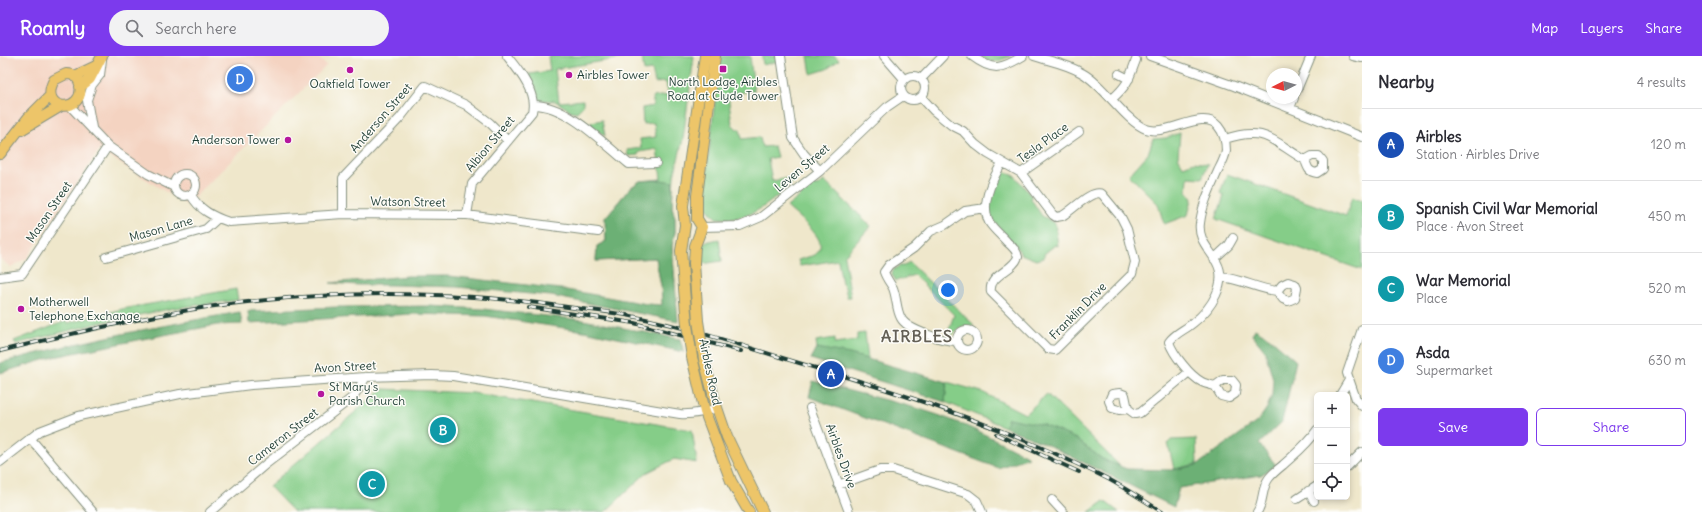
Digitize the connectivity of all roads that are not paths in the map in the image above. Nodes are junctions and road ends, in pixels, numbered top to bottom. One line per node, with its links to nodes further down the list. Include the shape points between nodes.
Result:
1 (102, 56): 16 (main road); 32 (street, via 100,75 92,85 87,100)
2 (508, 56): 29 (street, via 522,74)
3 (705, 56): 51 (main road, Airbles Road, via 685,181)
4 (715, 56): 52 (main road, Airbles Road, via 697,196)
5 (781, 56): 43 (street, via 792,138)
6 (884, 56): 20 (street)
7 (943, 56): 21 (street)
8 (972, 56): 9 (street, via 984,65 995,68 1004,67)
9 (1023, 56)
10 (1034, 56): 27 (street, via 1083,73)
11 (1150, 56): 31 (street)
12 (1311, 56): 19 (street)
13 (1353, 56): 14 (street)
14 (1362, 58)
15 (1136, 60): 22 (street)
16 (96, 66): 18 (main road); 23 (main road, via 90,79)
17 (1119, 74): 22 (street)
18 (75, 76): 23 (main road); 24 (main road, via 66,74 54,80 49,90)
19 (1302, 78)
20 (904, 79): 21 (street, via 913,76); 25 (street, via 900,88)
21 (921, 79): 26 (street, via 925,88)
22 (1129, 79): 27 (street, via 1124,88)
23 (80, 87): 30 (main road, via 80,96)
24 (50, 96): 30 (main road, via 54,102); 34 (main road)
25 (903, 96): 26 (street, via 912,101); 43 (street, Leven Street, via 887,107)
26 (921, 97): 42 (street, Franklin Drive, via 934,111 963,131)
27 (1112, 99): 36 (street, via 1133,122 1149,130 1166,130 1206,120 1217,124)
28 (1292, 104): 31 (street)
29 (534, 105): 37 (street, Albion Street, via 532,112); 41 (street, via 545,105 568,115 629,164)
30 (65, 106): 32 (street); 34 (main road)
31 (1290, 108): 35 (street)
32 (93, 131): 38 (street)
33 (1079, 132): 44 (street, Tesla Place)
34 (16, 133): 39 (main road)
35 (1362, 137)
36 (1225, 139): 40 (street, via 1241,134 1259,134 1278,141); 56 (street, via 1226,153 1209,193 1200,223 1202,239)
37 (508, 141): 48 (street, Anderson Street, via 466,105 425,86 400,118 343,178); 49 (street, Albion Street, via 472,184)
38 (108, 146): 45 (street, via 148,174); 57 (street, Mason Street, via 22,274)
39 (0, 154)
40 (1305, 160)
41 (656, 163)
42 (1002, 164): 44 (street, Franklin Drive); 47 (street, via 992,183)
43 (820, 170): 52 (street, Leven Street, via 761,217 740,226)
44 (1021, 173): 47 (street, Franklin Drive, via 1056,217 1064,215 1092,194 1102,194 1124,222 1135,262 1132,274 1055,350 1048,349 991,292 992,282 1014,263 1018,254 989,223)
45 (174, 187): 46 (street, via 180,196); 46 (street, via 178,176 192,176 197,186)
46 (191, 195): 50 (street, via 195,203)
47 (986, 208): 61 (street, via 965,211 931,231 914,248 885,269 885,275 905,324 948,341)
48 (343, 214): 49 (street, Watson Street); 50 (street, Watson Street, via 229,222)
49 (467, 215): 53 (street, Watson Street)
50 (218, 218): 55 (street, Mason Lane, via 206,229)
51 (685, 227): 52 (main road, via 690,219); 52 (main road, via 687,234 697,236); 71 (main road, Airbles Road, bridge, via 681,251 687,325)
52 (700, 227): 68 (main road, Airbles Road, bridge, via 694,263 698,321 704,359)
53 (598, 232)
54 (1232, 238): 56 (street, via 1229,245)
55 (106, 257)
56 (1214, 259): 58 (street, via 1221,270)
57 (0, 277)
58 (1221, 277): 59 (street); 62 (street, via 1216,296 1204,312 1169,342)
59 (1278, 291)
60 (1362, 329): 64 (street, via 1347,373)
61 (956, 341)
62 (1190, 372): 65 (street, via 1202,382); 70 (street, via 1140,413 1135,414)
63 (366, 377): 71 (street, Avon Street, via 453,376 680,414); 73 (street, Avon Street, via 251,385 180,394 79,416); 84 (street, Cameron Street, via 353,396)
64 (1349, 380): 66 (street); 67 (street, via 1356,399)
65 (1215, 386)
66 (1342, 392)
67 (1362, 406)
68 (717, 408): 71 (street, Avon Street); 86 (main road, Airbles Road, via 727,436)
69 (810, 408): 77 (street, Airbles Drive)
70 (1128, 409)
71 (705, 412): 85 (main road, Airbles Road, via 731,481)
72 (1314, 435): 90 (street, via 1269,478 1264,486 1261,506)
73 (30, 438): 75 (street, Avon Street); 83 (street)
74 (1362, 452): 76 (street)
75 (0, 462)
76 (1350, 464)
77 (838, 485): 87 (street, Airbles Drive); 88 (street, via 880,470 893,470 968,494 977,501)
78 (1314, 488): 79 (street)
79 (1308, 492): 80 (street); 82 (street)
80 (1297, 499)
81 (1052, 500): 89 (street)
82 (1314, 501)
83 (93, 512)
84 (210, 512)
85 (748, 512)
86 (763, 512)
87 (849, 512)
88 (982, 512)
89 (1062, 512)
90 (1257, 512)

